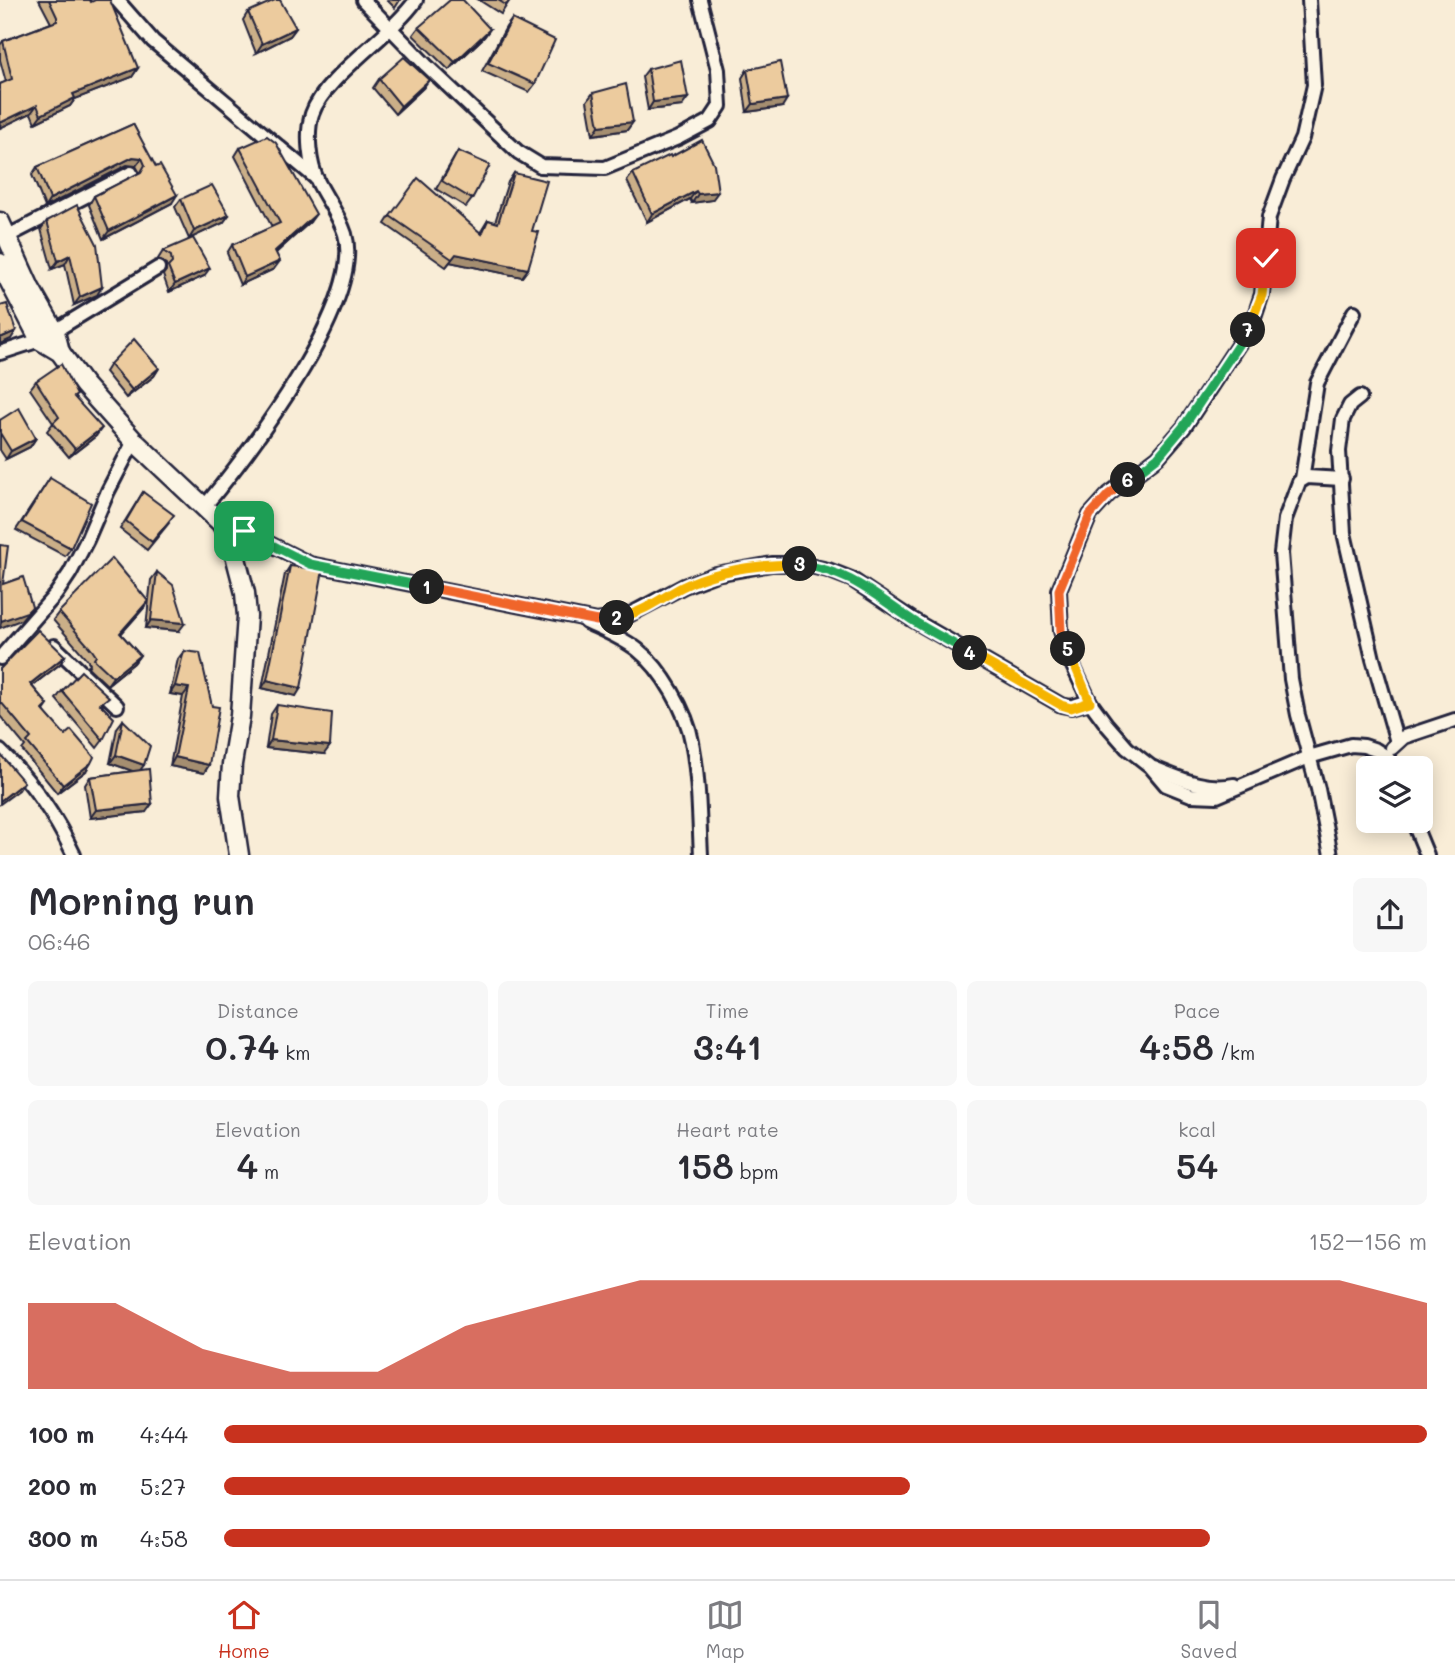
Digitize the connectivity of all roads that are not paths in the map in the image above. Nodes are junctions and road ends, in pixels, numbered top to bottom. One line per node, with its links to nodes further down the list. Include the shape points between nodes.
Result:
1 (117, 0): 8 (street, via 153,41)
2 (363, 0): 6 (street)
3 (416, 0): 6 (street)
4 (701, 0): 6 (street, via 718,70 720,106 710,121 605,168 541,166 518,152)
5 (1310, 0): 24 (street, via 1314,85 1302,138 1269,217 1262,295 1252,324 1158,457 1109,494 1090,515 1059,590 1061,631)
6 (391, 29): 8 (street, via 352,64 313,111 309,142)
7 (131, 173): 9 (street)
8 (317, 179): 19 (street, via 345,235 348,257 343,286 320,338 260,438)
9 (3, 229): 13 (street)
10 (0, 263): 13 (street)
11 (158, 268): 13 (street)
12 (1354, 312): 17 (street, via 1317,383)
13 (47, 336): 14 (street); 16 (street)
14 (0, 353)
15 (1360, 397): 18 (street, via 1343,419)
16 (134, 441): 19 (street); 22 (street, via 70,573)
17 (1302, 479): 18 (street); 31 (street, via 1285,519 1281,553 1291,679)
18 (1342, 479): 27 (street, via 1344,533)
19 (204, 507): 20 (street)
20 (221, 523): 21 (street, via 310,564); 34 (street, via 239,567 247,616 230,796)
21 (573, 616): 24 (street, via 597,621 627,616 716,574 801,564 851,579 1061,705 1071,708); 35 (street, via 638,650 678,703 692,739)
22 (31, 625): 23 (street); 25 (street)
23 (0, 659)
24 (1090, 702): 31 (street, via 1127,748 1150,766 1205,785 1247,782)
25 (117, 706)
26 (1455, 720): 27 (street)
27 (1397, 742): 30 (street)
28 (0, 751): 33 (street, via 25,775)
29 (1383, 756): 31 (street, via 1351,745)
30 (1393, 756)
31 (1309, 757): 36 (street)
32 (1418, 833): 37 (street)
33 (74, 855)
34 (239, 855)
35 (701, 855)
36 (1331, 855)
37 (1427, 855)

